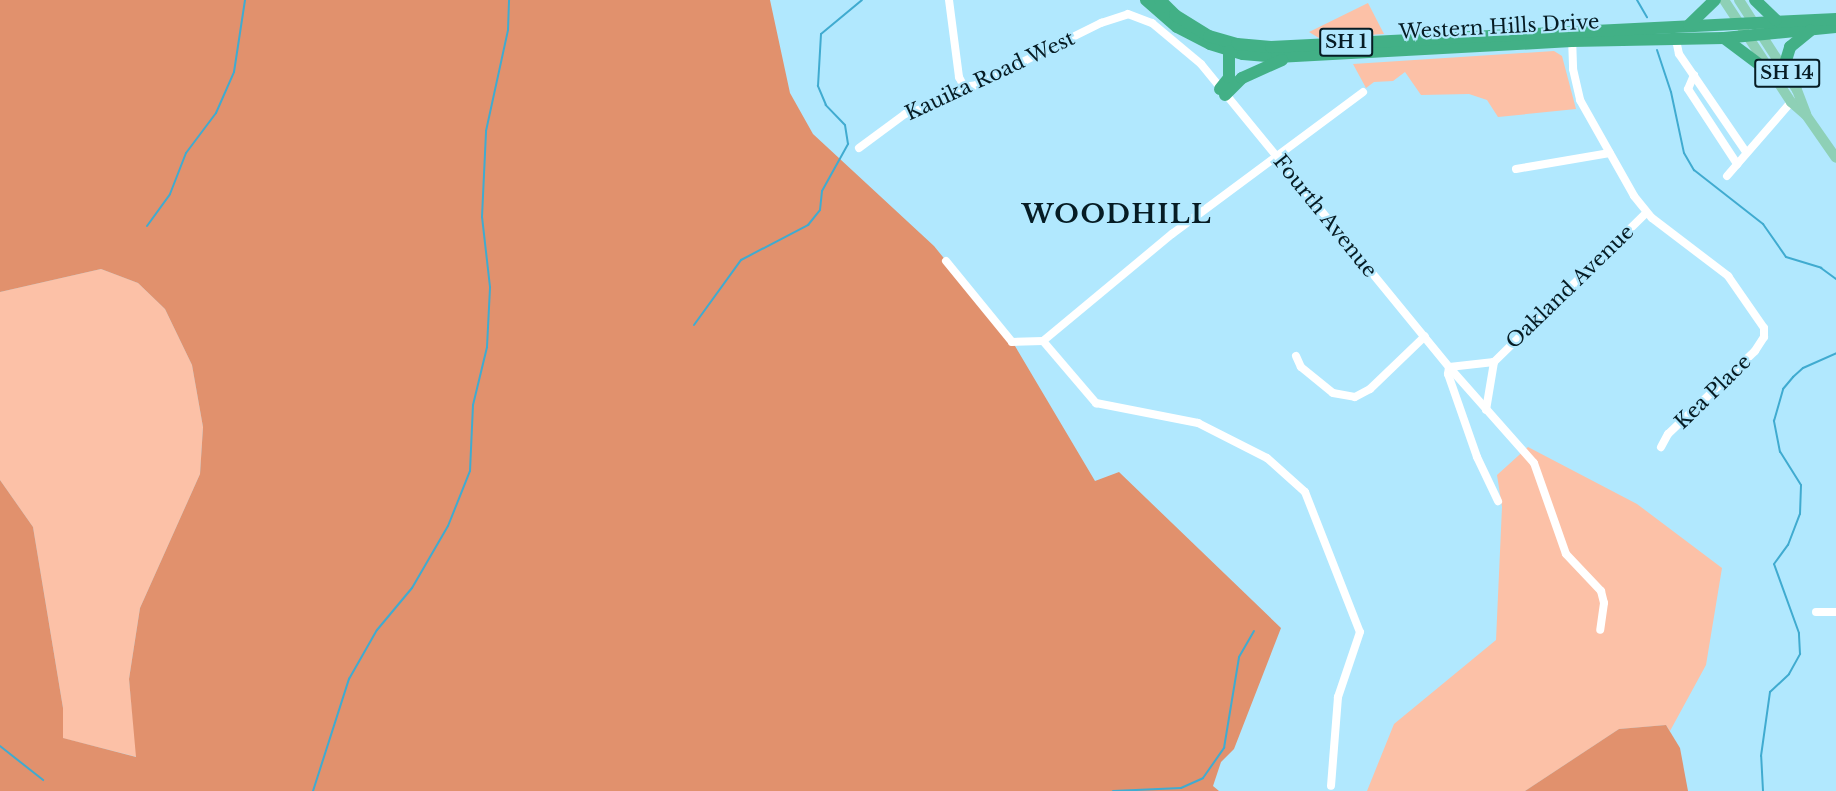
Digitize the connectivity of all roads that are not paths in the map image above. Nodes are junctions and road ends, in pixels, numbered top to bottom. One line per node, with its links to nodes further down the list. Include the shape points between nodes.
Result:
1 (949, 0): 27 (street, via 959,77)
2 (1146, 0): 22 (highway, Western Hills Drive / SH 1, via 1177,27)
3 (1160, 0): 21 (highway, Western Hills Drive / SH 1, via 1192,27 1237,44 1271,47)
4 (1714, 0): 13 (highway)
5 (1724, 0): 12 (main road)
6 (1739, 0): 11 (main road)
7 (1755, 0): 10 (highway)
8 (1128, 15): 27 (street, Kauika Road West, via 1101,23 976,86); 28 (street, Fourth Avenue, via 1143,18 1170,36)
9 (1836, 19): 10 (highway, SH 1)
10 (1776, 20): 11 (highway, SH 1)
11 (1753, 21): 12 (highway, Western Hills Drive / SH 1); 16 (main road, SH 14)
12 (1738, 23): 13 (highway, Western Hills Drive / SH 1); 18 (main road, SH 14)
13 (1688, 26): 17 (highway, Western Hills Drive / SH 1)
14 (1836, 27): 15 (highway, SH 1)
15 (1811, 30): 16 (highway, SH 1); 24 (highway, via 1790,48)
16 (1761, 34): 18 (highway, Western Hills Drive / SH 1); 24 (main road, SH 14)
17 (1572, 36): 20 (highway, Western Hills Drive / SH 1); 21 (highway, Western Hills Drive / SH 1); 34 (street, via 1576,88)
18 (1746, 36): 19 (highway, Western Hills Drive / SH 1); 25 (main road, SH 14)
19 (1724, 38): 20 (highway, Western Hills Drive / SH 1); 25 (highway)
20 (1676, 40): 26 (street, via 1679,54)
21 (1460, 42): 23 (highway, Western Hills Drive / SH 1)
22 (1229, 51): 23 (highway, Western Hills Drive / SH 1); 28 (highway, via 1230,78)
23 (1288, 57): 28 (highway, via 1251,72)
24 (1784, 68): 31 (main road, SH 14)
25 (1772, 74): 30 (main road, SH 14)
26 (1694, 75): 33 (street); 37 (street, via 1688,89)
27 (964, 87): 32 (street, Kauika Road West, via 947,101 905,114)
28 (1223, 92): 35 (street, Fourth Avenue)
29 (1363, 92): 35 (street)
30 (1791, 102): 31 (main road, SH 14); 33 (street)
31 (1806, 115): 36 (main road, SH 14)
32 (859, 148)
33 (1746, 152): 37 (street)
34 (1610, 153): 38 (street); 40 (street)
35 (1276, 155): 42 (street, Fourth Avenue); 43 (street, via 1172,234)
36 (1836, 159)
37 (1737, 164): 39 (street)
38 (1516, 169)
39 (1727, 176)
40 (1646, 213): 45 (street, Oakland Avenue); 48 (street, Kea Place, via 1728,276 1762,323 1764,337 1755,351 1668,434)
41 (946, 261): 43 (street, via 1002,332 1018,344)
42 (1425, 336): 44 (street, via 1370,389 1355,397 1333,393 1301,367); 46 (street, Fourth Avenue)
43 (1043, 341): 53 (street, via 1096,404 1198,423 1267,458 1305,492 1360,632 1338,697)
44 (1296, 356)
45 (1494, 362): 46 (street, Oakland Avenue); 47 (street, Oakland Avenue)
46 (1449, 367): 47 (street, Fourth Avenue); 49 (street, via 1451,388)
47 (1486, 410): 52 (street, Fourth Avenue, via 1534,464 1566,554 1601,591 1604,603)
48 (1661, 447)
49 (1498, 501)
50 (1816, 612): 51 (street)
51 (1836, 612)
52 (1600, 630)
53 (1331, 786)

